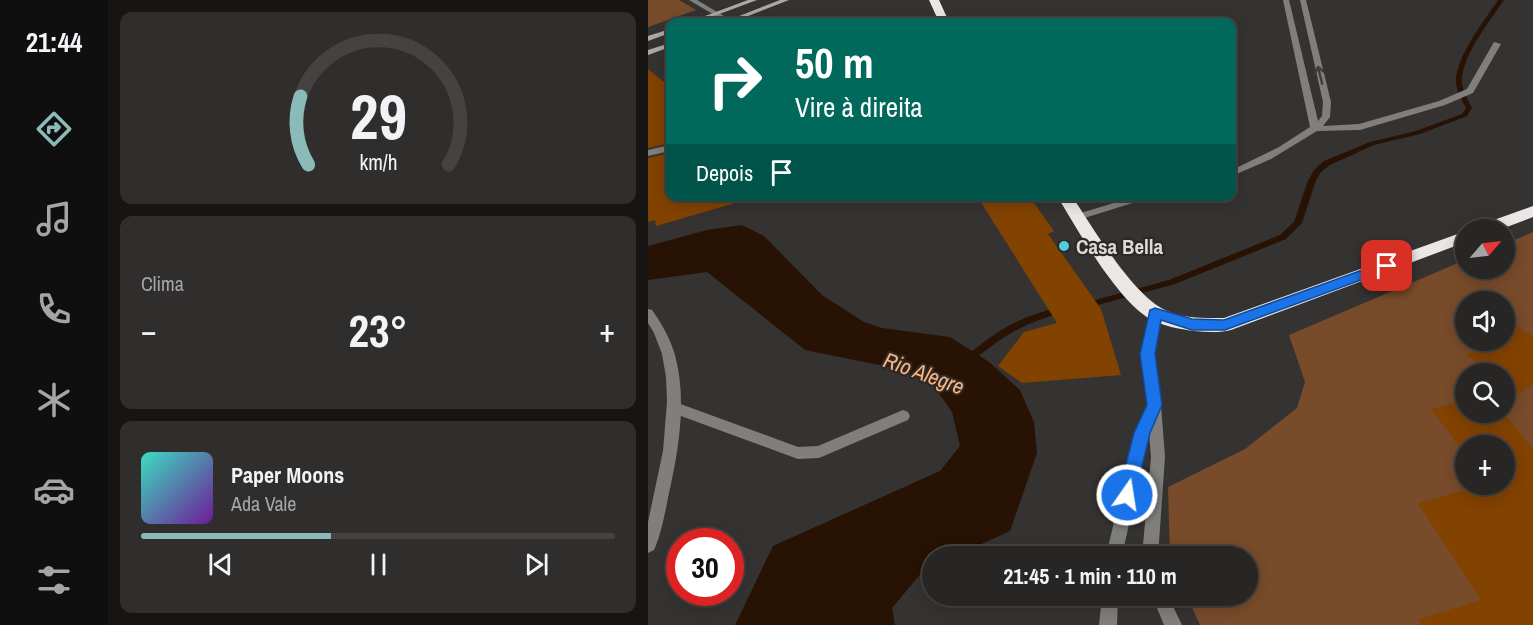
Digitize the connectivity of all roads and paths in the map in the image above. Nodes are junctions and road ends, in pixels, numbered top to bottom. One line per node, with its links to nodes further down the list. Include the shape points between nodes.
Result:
1 (692, 0): 7 (street)
2 (754, 0): 7 (main road)
3 (786, 0): 10 (main road)
4 (934, 0): 11 (highway)
5 (1286, 0): 17 (street)
6 (1303, 0): 17 (street, one-way to 6, via 1328,111)
7 (716, 14): 8 (main road); 9 (street)
8 (704, 18)
9 (722, 18)
10 (739, 18)
11 (943, 18)
12 (666, 32): 13 (main road)
13 (648, 39)
14 (1497, 44): 17 (street, via 1470,91 1360,127)
15 (666, 47): 16 (main road)
16 (648, 54)
17 (1315, 128): 20 (street, via 1286,147)
18 (666, 149): 19 (street)
19 (648, 153)
20 (1236, 170)
21 (1067, 201): 24 (highway)
22 (1133, 201): 24 (street)
23 (1533, 211): 25 (highway)
24 (1078, 217): 27 (highway, via 1121,277)
25 (1512, 219)
26 (1455, 240): 27 (highway, via 1225,325 1192,324)
27 (1155, 313): 29 (street, via 1147,354)
28 (650, 320): 30 (street, via 666,345)
29 (1154, 405): 33 (street, via 1142,433); 34 (street, via 1158,457)
30 (675, 408): 31 (street, via 798,453 819,452); 32 (street, via 670,457)
31 (903, 416)
32 (648, 545)
33 (1116, 546)
34 (1151, 546)
35 (1109, 606): 37 (street)
36 (1164, 606): 38 (street)
37 (1108, 625)
38 (1173, 625)

